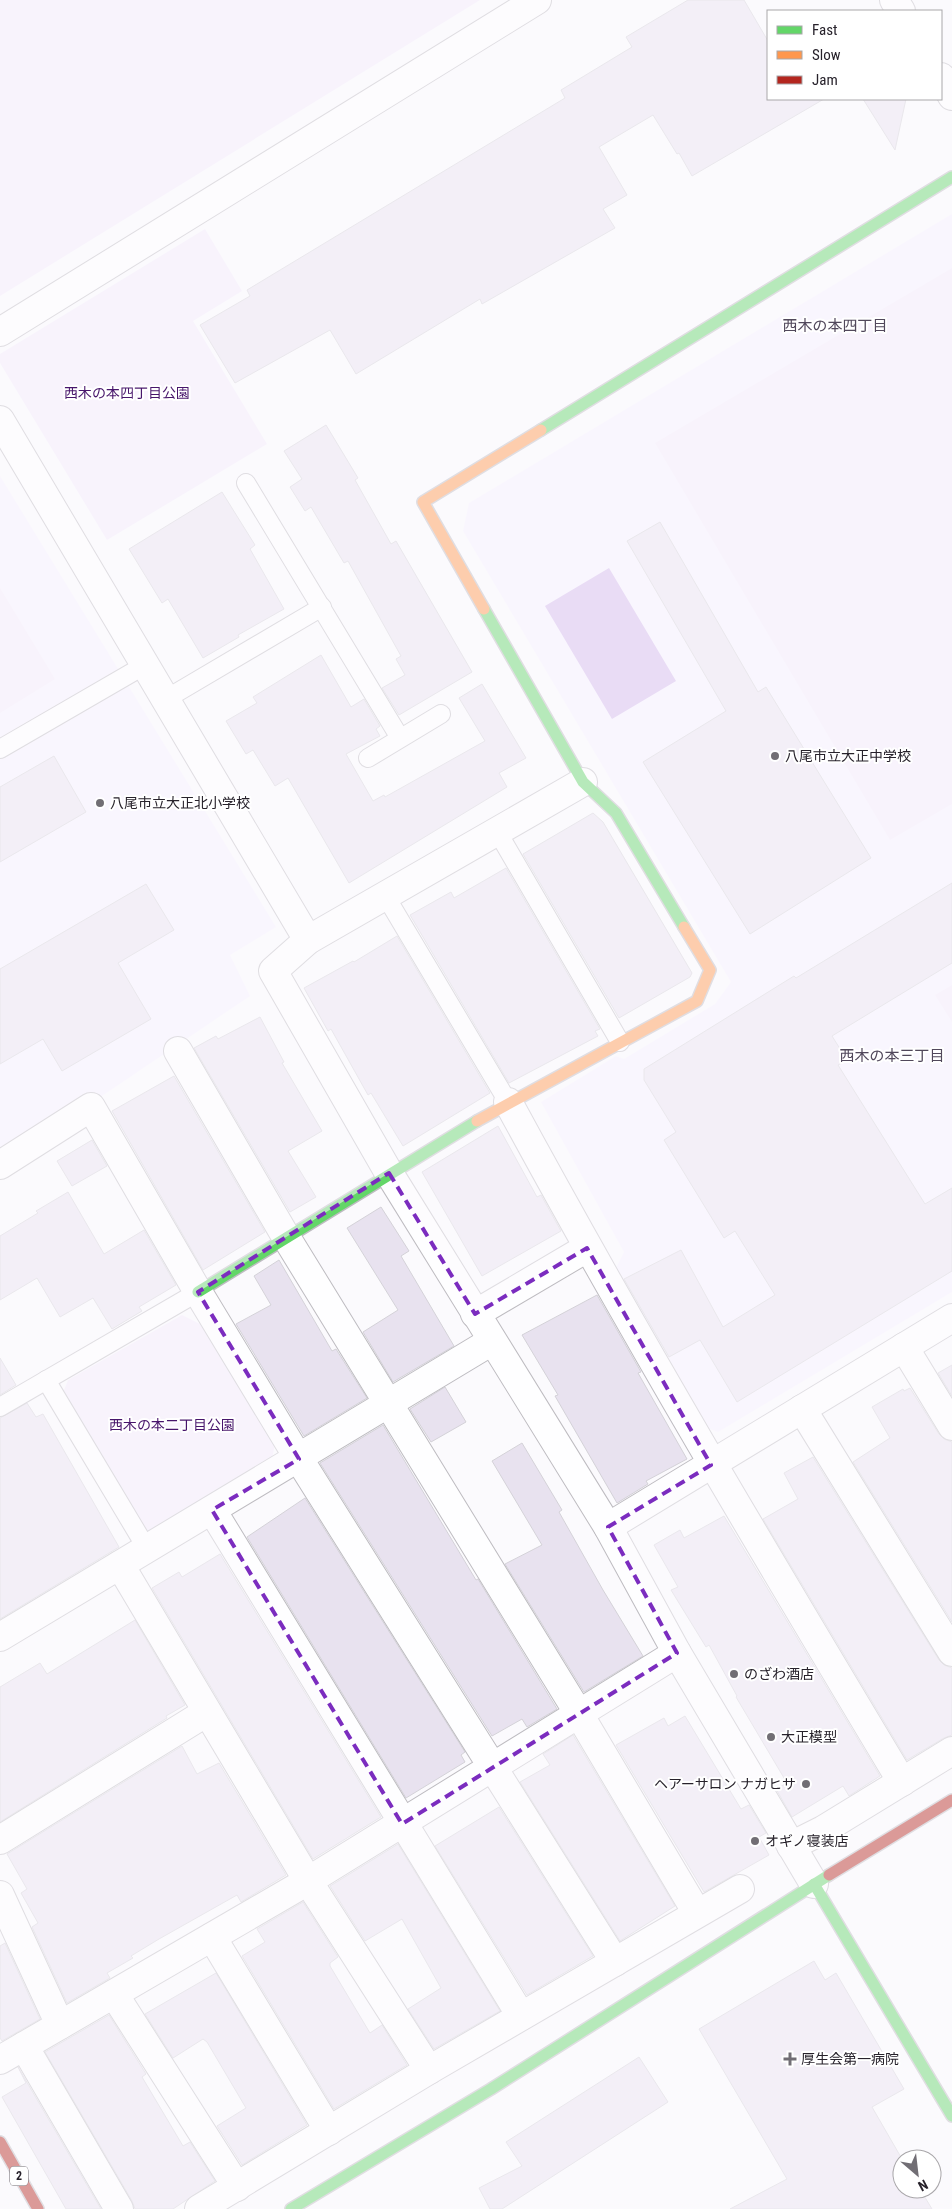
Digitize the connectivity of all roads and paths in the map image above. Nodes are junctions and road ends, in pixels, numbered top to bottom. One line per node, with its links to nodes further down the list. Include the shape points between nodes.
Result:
1 (537, 0): 3 (street)
2 (952, 177): 13 (street, via 423,502)
3 (0, 332)
4 (0, 420): 7 (street)
5 (246, 483): 6 (lane)
6 (322, 607): 8 (lane); 10 (lane)
7 (145, 665): 8 (street); 11 (lane)
8 (166, 700): 16 (street)
9 (441, 714): 10 (lane)
10 (400, 738): 12 (lane)
11 (0, 749)
12 (368, 758)
13 (583, 782): 14 (street); 17 (street, via 616,813 710,970 697,1001)
14 (497, 831): 15 (street); 17 (lane)
15 (385, 895): 16 (street); 19 (lane)
16 (308, 940): 21 (street, via 273,971)
17 (620, 1042): 19 (street)
18 (178, 1051): 22 (street)
19 (508, 1102): 21 (street); 23 (street)
20 (0, 1164): 24 (street, via 91,1107)
21 (389, 1173): 22 (street); 25 (street)
22 (286, 1237): 24 (street); 30 (street)
23 (587, 1248): 25 (street); 35 (street)
24 (198, 1292): 29 (lane); 34 (street)
25 (475, 1314): 27 (street)
26 (952, 1318): 28 (street)
27 (492, 1341): 30 (street); 37 (street)
28 (904, 1347): 32 (street); 33 (street)
29 (46, 1380): 31 (lane); 38 (lane)
30 (389, 1403): 34 (street); 44 (street)
31 (0, 1407)
32 (802, 1409): 35 (street); 41 (street)
33 (952, 1426)
34 (299, 1458): 36 (street); 46 (street)
35 (712, 1464): 37 (street); 47 (street)
36 (212, 1510): 38 (street); 49 (street)
37 (608, 1528): 42 (street)
38 (147, 1549): 39 (street)
39 (120, 1565): 40 (street); 43 (street)
40 (0, 1637)
41 (952, 1652)
42 (677, 1653): 44 (street); 51 (street)
43 (208, 1712): 50 (street); 52 (street)
44 (579, 1714): 46 (street); 56 (street)
45 (952, 1751): 47 (street)
46 (493, 1767): 49 (street); 58 (street)
47 (902, 1782): 51 (street)
48 (952, 1800): 53 (street)
49 (402, 1824): 52 (street); 60 (street)
50 (0, 1840)
51 (792, 1846): 53 (street)
52 (308, 1881): 57 (street); 64 (street)
53 (814, 1884): 65 (street); 72 (street, via 491,2089)
54 (740, 1889): 56 (street)
55 (0, 1895): 61 (street)
56 (698, 1913): 58 (street)
57 (212, 1937): 59 (street); 66 (street)
58 (615, 1962): 60 (street)
59 (114, 1994): 61 (street); 68 (street)
60 (522, 2016): 64 (street)
61 (60, 2025): 62 (street)
62 (24, 2046): 63 (street); 70 (street)
63 (0, 2060)
64 (429, 2070): 66 (street)
65 (952, 2116)
66 (329, 2130): 68 (street)
67 (0, 2142): 69 (street, 2)
68 (237, 2187): 71 (street)
69 (38, 2209)
70 (119, 2209)
71 (199, 2209)
72 (291, 2209)

